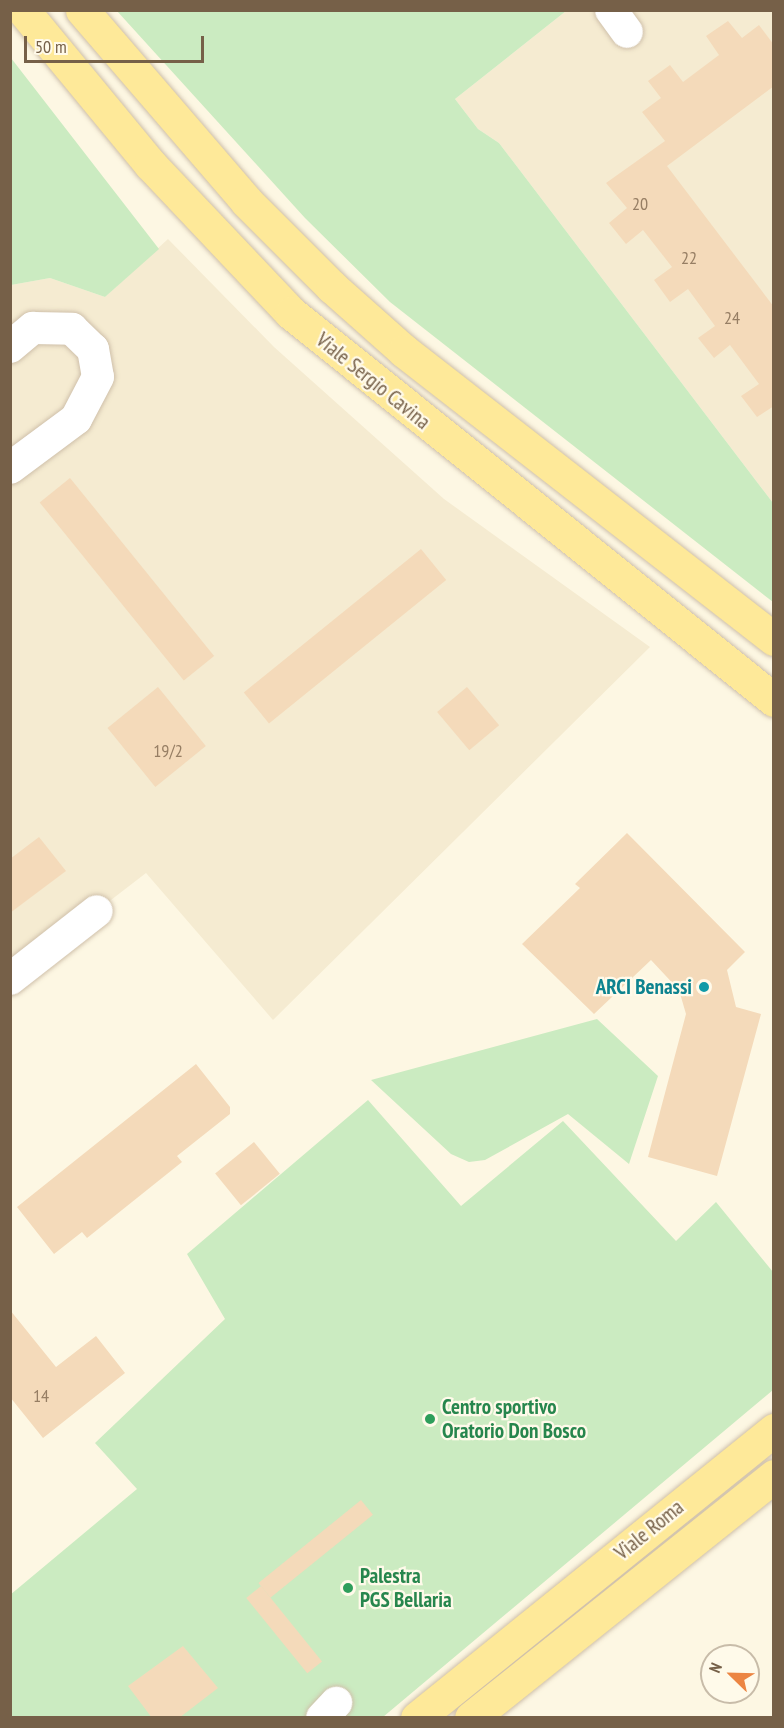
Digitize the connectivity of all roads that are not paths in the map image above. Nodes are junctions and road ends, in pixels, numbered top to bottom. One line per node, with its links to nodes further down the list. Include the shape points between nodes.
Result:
1 (23, 10): 6 (main road, Viale Sergio Cavina, via 135,147 291,313)
2 (82, 10): 5 (main road, Viale Sergio Cavina, via 215,167 332,287 404,351)
3 (10, 346): 4 (street, via 33,328 72,329 93,349 98,377 76,419)
4 (10, 468)
5 (774, 639)
6 (774, 700)
7 (97, 911): 8 (street)
8 (10, 979)
9 (774, 1430): 11 (main road, Viale Roma)
10 (774, 1476): 12 (main road, Viale Roma)
11 (524, 1629): 12 (street); 13 (main road, Viale Roma)
12 (542, 1658): 14 (main road, Viale Roma)
13 (417, 1718)
14 (471, 1718)

